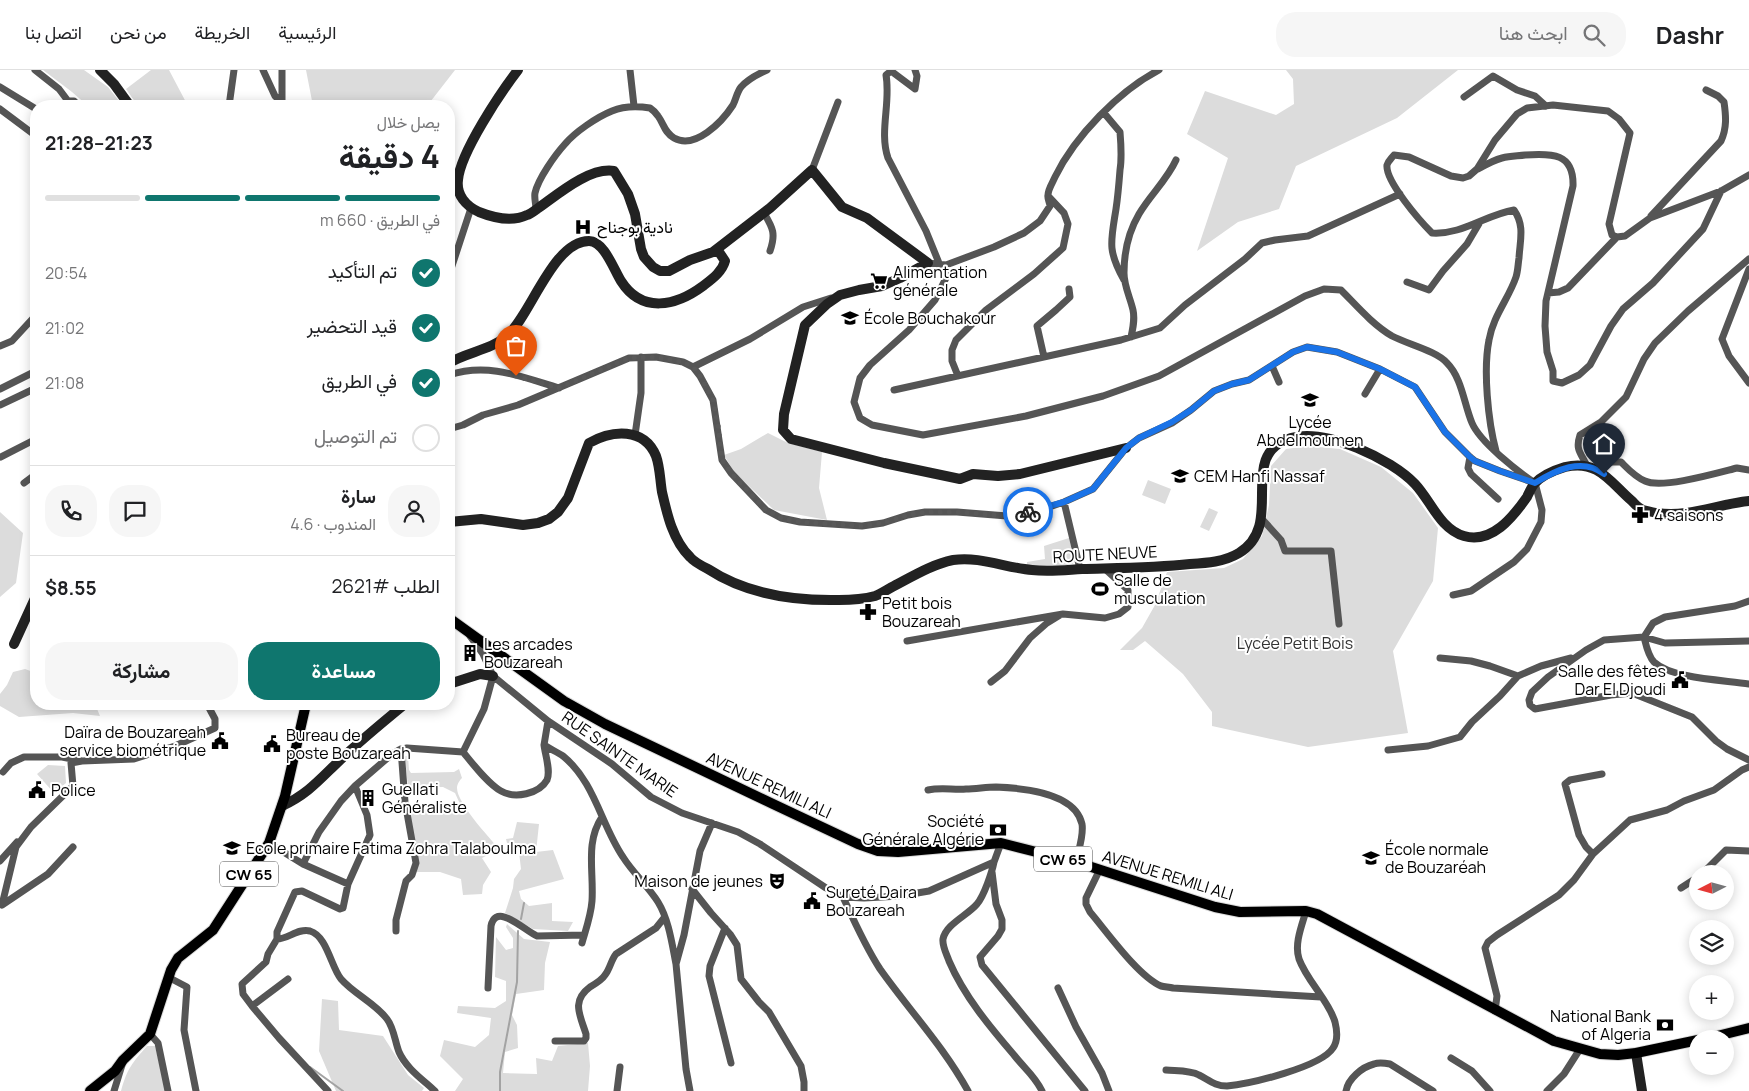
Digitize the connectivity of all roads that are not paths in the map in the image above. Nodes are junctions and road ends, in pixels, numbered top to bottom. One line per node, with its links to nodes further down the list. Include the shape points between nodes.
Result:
1 (35, 70): 16 (street, via 59,89)
2 (100, 70): 17 (street)
3 (234, 70): 18 (street)
4 (263, 70): 5 (street, via 275,96 282,100)
5 (282, 70)
6 (518, 70): 33 (street, via 462,160 457,181 462,200)
7 (630, 70): 21 (street)
8 (767, 70): 21 (street, via 741,88 727,112 697,139 682,142 672,137 650,108)
9 (915, 70): 44 (street, via 915,90 891,71 886,75 884,146)
10 (1159, 70): 24 (street, via 1145,77)
11 (1500, 70): 12 (street)
12 (1493, 76): 15 (street); 22 (street, via 1535,96)
13 (0, 87): 20 (street)
14 (1706, 90): 36 (street, via 1724,102 1726,128 1721,141)
15 (1464, 96)
16 (65, 100)
17 (126, 100)
18 (230, 100)
19 (838, 102): 28 (street)
20 (30, 105)
21 (634, 106): 34 (street, via 612,111 586,126 565,144 537,186)
22 (1546, 106): 27 (street, via 1527,108 1517,114 1494,140); 38 (street, via 1608,112 1619,119 1630,133 1609,224)
23 (0, 109): 25 (street)
24 (1104, 113): 31 (street, via 1064,159); 46 (street, via 1120,132 1121,168 1111,233 1115,264)
25 (30, 132)
26 (1176, 160): 46 (street, via 1132,229 1126,253)
27 (1477, 169): 32 (street, via 1463,178 1409,157 1394,156 1388,162 1387,171); 49 (street, via 1502,158 1540,154 1557,155 1568,164 1573,174 1573,186)
28 (812, 170): 35 (street); 43 (street, via 842,207 867,218)
29 (1749, 175): 30 (street)
30 (1721, 191): 36 (street); 49 (street, via 1703,229 1653,283 1623,309 1590,365 1562,383 1553,381 1547,352)
31 (1048, 194): 44 (street, via 1050,206 1040,221 1024,233); 62 (street, via 1064,213 1068,224 1062,248 986,310 956,340 952,360)
32 (1400, 194): 37 (street, via 1432,233 1462,230); 52 (street, via 1308,236 1262,243 1160,328)
33 (471, 208): 34 (street, via 489,216 510,219 528,215); 41 (street)
34 (536, 209): 40 (street, via 587,175 604,169 614,171 635,214 644,257 653,267 669,271)
35 (764, 213): 39 (street, via 773,228 774,241); 40 (street)
36 (1650, 218): 38 (street, via 1625,236)
37 (1480, 222): 47 (street, via 1467,244 1429,290); 75 (street, via 1514,210 1520,218 1522,233 1517,276 1501,306 1489,340 1488,398)
38 (1614, 238): 49 (street, via 1568,288)
39 (770, 251)
40 (713, 252): 56 (street, via 719,252 725,261 723,268 710,280 694,293 672,302 654,304 636,296 622,282 600,246 590,241 571,246 507,336 491,346)
41 (455, 257)
42 (1749, 259): 78 (street, via 1656,343 1644,359 1626,397 1601,422 1580,436 1577,445)
43 (928, 263): 44 (street); 50 (street, via 882,286)
44 (943, 264): 75 (street, via 946,278 935,300 860,378 854,402 860,418 872,425 923,435 1026,416 1103,396 1159,376 1305,296 1324,290 1340,290 1390,334 1447,362 1480,438)
45 (1749, 269): 64 (street, via 1722,339 1729,356)
46 (1125, 282): 52 (street, via 1133,310)
47 (1407, 282)
48 (1069, 289): 55 (street, via 1070,297 1037,326)
49 (1548, 293)
50 (840, 295): 58 (street, via 803,307 750,339); 74 (street, via 805,324 782,430 791,439 960,479 973,474 1020,474)
51 (30, 322): 53 (street, via 12,341)
52 (1131, 337): 55 (street)
53 (0, 346)
54 (641, 357): 58 (street, via 683,362); 65 (street, via 629,358); 72 (street, via 641,394)
55 (1044, 357): 62 (street)
56 (455, 359)
57 (1272, 366): 59 (street, via 1307,347 1337,352); 63 (street); 74 (street, via 1249,380 1214,391 1191,410)
58 (693, 367): 86 (street, via 713,400 722,460 766,510 781,518 862,526 926,512 1007,516)
59 (1380, 369): 69 (street); 77 (street, via 1415,387 1445,432)
60 (455, 373): 65 (street, via 493,370)
61 (30, 374): 66 (street)
62 (958, 376): 67 (street)
63 (1278, 382)
64 (1749, 383)
65 (559, 388): 71 (street)
66 (0, 389)
67 (894, 390)
68 (30, 391): 70 (street)
69 (1365, 394)
70 (0, 405)
71 (455, 427)
72 (635, 435): 88 (street, via 624,432 599,437 589,443 568,498 549,519 523,525 482,519); 89 (street, ROUTE NEUVE, via 643,439 658,460 662,492 675,537 690,558 713,573 748,588 802,599 842,600 875,596 937,564 955,560 1047,572)
73 (30, 442): 76 (street)
74 (1126, 448): 86 (street, via 1093,489)
75 (1496, 451): 83 (street)
76 (1, 457)
77 (1470, 457): 83 (street); 84 (street, via 1468,468 1471,474)
78 (1587, 466): 79 (street, ROUTE NEUVE); 83 (street, ROUTE NEUVE, via 1568,466)
79 (1599, 470): 80 (street, via 1610,462 1621,462 1646,482 1666,483 1737,468); 85 (street, ROUTE NEUVE, via 1643,510 1662,514 1690,513)
80 (1749, 470)
81 (30, 478): 82 (street)
82 (24, 482)
83 (1535, 483): 87 (street, ROUTE NEUVE, via 1504,525 1491,534 1466,536 1443,521 1415,484 1374,455 1345,444 1306,436 1278,444 1268,454 1263,466); 91 (street, via 1542,510 1541,522 1527,549 1514,562 1471,591)
84 (1498, 499)
85 (1749, 500)
86 (1064, 502): 89 (street)
87 (1262, 519): 90 (street, ROUTE NEUVE, via 1249,546 1217,562); 96 (street, via 1281,540 1285,551 1331,551)
88 (455, 521)
89 (1080, 569): 90 (street, ROUTE NEUVE)
90 (1105, 569): 94 (street, via 1128,590 1128,607 1105,618)
91 (1453, 595)
92 (1749, 601): 98 (street, via 1666,617 1653,623)
93 (30, 609): 101 (street)
94 (1062, 614): 99 (street); 107 (street, via 1030,638 1005,671)
95 (455, 622): 97 (main road, AVENUE REMILI ALI / CW 65)
96 (1339, 624)
97 (464, 628): 104 (street, RUE SAINTE MARIE, via 484,654); 128 (main road, AVENUE REMILI ALI / CW 65, via 564,701 605,724 858,844 878,851 898,852)
98 (1644, 637): 100 (street, via 1665,643); 102 (street, via 1604,640); 108 (street, via 1654,662 1668,670 1697,678)
99 (907, 641)
100 (1749, 641)
101 (14, 644)
102 (1578, 656): 105 (street); 117 (street, via 1532,692 1530,705 1535,709 1632,693 1692,717 1719,743)
103 (1440, 658): 105 (street, via 1471,661)
104 (493, 676): 106 (street, via 480,674); 112 (street, RUE SAINTE MARIE); 116 (street, via 484,709)
105 (1518, 676): 115 (street, via 1460,738 1428,746)
106 (455, 682)
107 (991, 682)
108 (1749, 684)
109 (210, 710): 118 (street, via 215,728 193,739 134,760)
110 (305, 710): 124 (main road, CW 65)
111 (398, 710): 124 (street, via 299,798)
112 (548, 721): 113 (street); 126 (street, RUE SAINTE MARIE, via 612,764 651,796 682,813)
113 (544, 745): 116 (street, via 547,780 534,791 519,796 495,787); 125 (street, via 578,770)
114 (401, 749): 116 (street); 122 (street); 149 (street, via 407,817 416,863 412,875 406,880)
115 (1388, 750)
116 (463, 752)
117 (1749, 760)
118 (82, 761): 120 (street, via 62,757 24,757 10,763); 127 (street, via 71,763 73,786)
119 (1749, 768): 132 (street, via 1714,790 1667,810 1630,820)
120 (3, 772)
121 (1602, 774): 132 (street, via 1570,780 1565,784 1579,835)
122 (355, 786): 136 (street, via 326,820); 141 (street, via 367,815 370,835)
123 (928, 790): 135 (street, via 995,787 1029,790 1058,799 1069,805 1082,824)
124 (282, 806): 129 (main road, CW 65)
125 (602, 817): 147 (street, via 623,857 659,904); 154 (street, via 592,838 592,900 583,939 537,936 512,920 497,916 491,926)
126 (712, 822): 143 (street, via 700,852); 144 (street, RUE SAINTE MARIE, via 760,844)
127 (31, 827): 133 (street); 145 (street, via 16,847)
128 (1001, 842): 134 (street); 135 (main road, AVENUE REMILI ALI / CW 65)
129 (269, 843): 136 (street); 152 (main road, CW 65, via 213,930 178,958)
130 (72, 847): 145 (street, via 48,874)
131 (1749, 851): 137 (street, via 1726,850)
132 (1593, 854): 158 (street, via 1559,894 1488,942 1485,948 1497,996)
133 (0, 861)
134 (994, 862): 139 (street); 144 (street, RUE SAINTE MARIE, via 929,891 900,896)
135 (1076, 862): 138 (main road, AVENUE REMILI ALI / CW 65)
136 (303, 864): 141 (street)
137 (1711, 865)
138 (1100, 869): 146 (main road, AVENUE REMILI ALI / CW 65, via 1215,907 1240,912); 156 (street, via 1086,898 1090,912 1134,964 1161,986)
139 (992, 872): 181 (street, via 978,903 951,927 943,943 967,994 1015,1057 1037,1080); 182 (street, via 1002,929 980,956 982,965)
140 (1689, 883): 142 (street)
141 (348, 884): 150 (street, via 344,908 340,909 302,891 295,892 277,932)
142 (1681, 888)
143 (692, 889): 148 (street); 151 (street)
144 (843, 897): 180 (street, via 861,937 880,968 958,1072)
145 (1, 906)
146 (1306, 911): 156 (street, via 1298,945 1299,959); 158 (main road, AVENUE REMILI ALI / CW 65)
147 (664, 918): 151 (street); 162 (street, via 656,928 616,954 604,977 582,993 578,1006 586,1034 584,1041)
148 (725, 928): 168 (street, via 709,976); 179 (street, via 737,945 741,979 769,1012 801,1066)
149 (396, 932)
150 (277, 939): 157 (street, via 266,962 242,984 243,994); 176 (street, via 301,931 316,934 329,953 339,977 389,1020 404,1061)
151 (676, 964): 178 (street)
152 (168, 977): 161 (main road, CW 65); 174 (street, via 188,987 184,1030)
153 (288, 979): 157 (street)
154 (488, 988)
155 (1058, 988): 183 (street)
156 (1321, 997): 170 (street, via 1331,1010 1337,1036 1334,1048 1305,1067 1226,1086 1212,1084 1199,1075)
157 (252, 1006): 175 (street)
158 (1495, 1011): 164 (main road, AVENUE REMILI ALI / CW 65, via 1554,1041)
159 (1749, 1028): 160 (main road)
160 (1734, 1032)
161 (150, 1034): 167 (main road); 173 (street, via 158,1043)
162 (555, 1041)
163 (1689, 1042): 165 (main road, AVENUE REMILI ALI / CW 65)
164 (1580, 1049): 165 (main road, AVENUE REMILI ALI / CW 65, via 1600,1054); 187 (street, via 1564,1074)
165 (1636, 1053): 188 (street)
166 (1451, 1058): 186 (street, via 1472,1072)
167 (123, 1060): 171 (main road, via 115,1071); 172 (street)
168 (731, 1063)
169 (620, 1067): 177 (street)
170 (1166, 1070)
171 (90, 1091)
172 (114, 1091)
173 (168, 1091)
174 (196, 1091)
175 (328, 1091)
176 (435, 1091)
177 (617, 1091)
178 (690, 1091)
179 (804, 1091)
180 (968, 1091)
181 (1042, 1091)
182 (1085, 1091)
183 (1109, 1091)
184 (1346, 1091): 185 (street, via 1350,1080 1359,1072 1383,1063 1390,1064)
185 (1433, 1091)
186 (1490, 1091)
187 (1547, 1091)
188 (1642, 1091)

